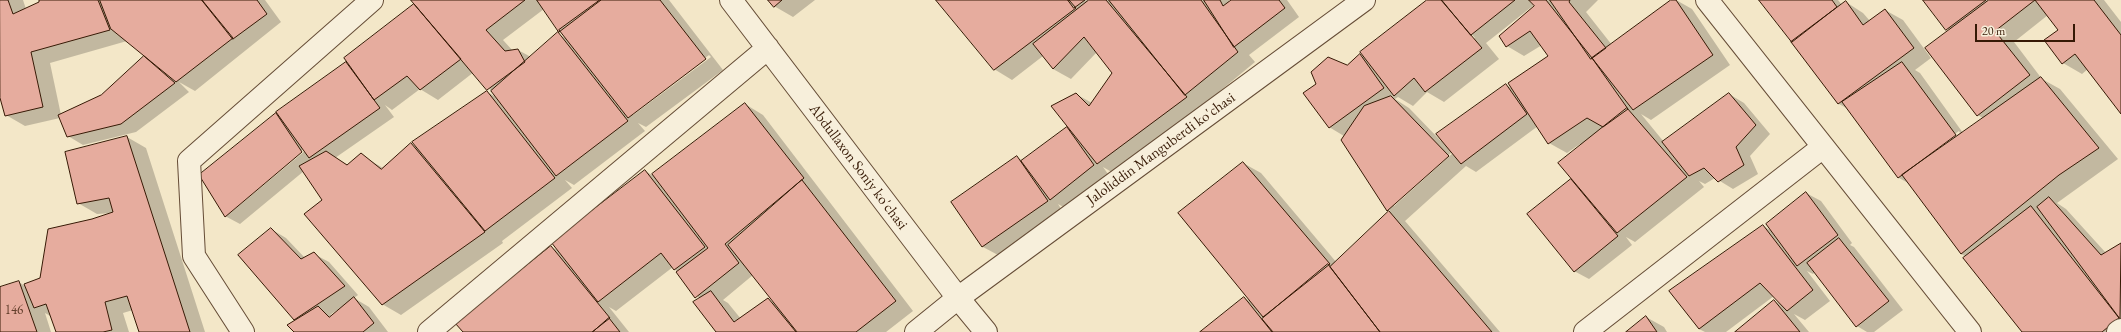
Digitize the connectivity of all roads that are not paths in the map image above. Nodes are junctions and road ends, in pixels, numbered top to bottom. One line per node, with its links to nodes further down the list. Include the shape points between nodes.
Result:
1 (372, 0): 9 (street, via 189,161 194,256)
2 (731, 0): 5 (street, Abdullaxon Soniy ko'chasi)
3 (1364, 0): 7 (street, Jaloliddin Manguberdi ko'chasi)
4 (1707, 0): 6 (street)
5 (768, 48): 7 (street, Abdullaxon Soniy ko'chasi); 10 (street)
6 (1823, 147): 13 (street); 14 (street)
7 (958, 298): 11 (street, Jaloliddin Manguberdi ko'chasi); 12 (street, Abdullaxon Soniy ko'chasi)
8 (2121, 330): 15 (street)
9 (243, 332)
10 (428, 332)
11 (916, 332)
12 (986, 332)
13 (1585, 332)
14 (1970, 332)
15 (2118, 332)

